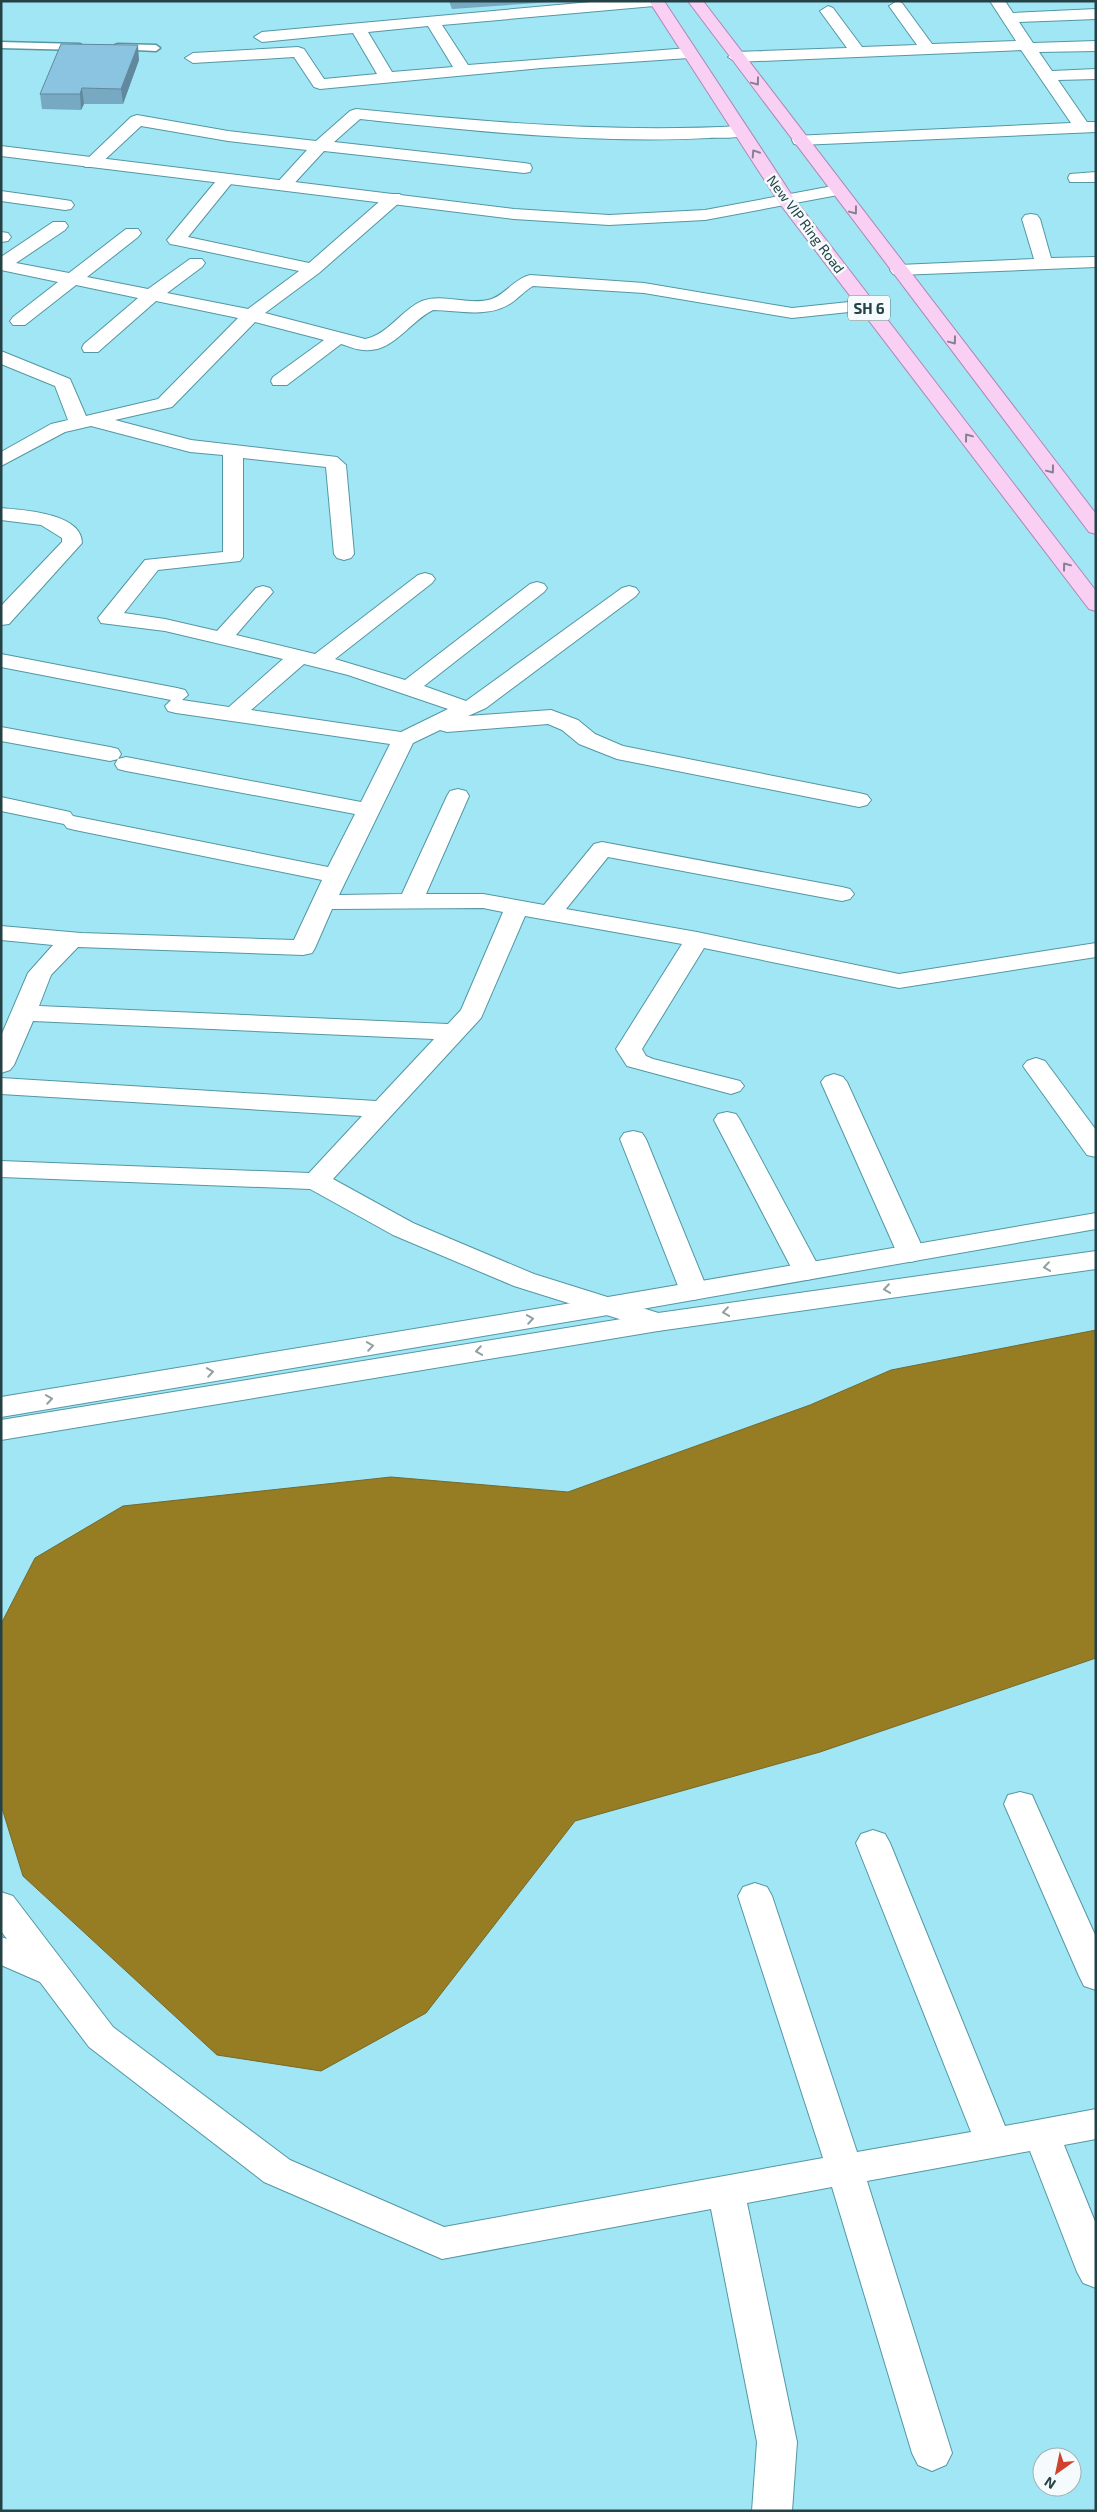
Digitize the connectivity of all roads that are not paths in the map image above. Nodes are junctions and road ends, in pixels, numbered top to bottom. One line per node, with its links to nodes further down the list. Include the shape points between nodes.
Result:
1 (655, 1): 12 (street); 23 (main road, New VIP Ring Road / SH 6)
2 (695, 1): 24 (main road, SH 6)
3 (998, 1): 11 (street)
4 (1037, 1): 10 (street)
5 (1092, 1): 7 (street)
6 (897, 6): 21 (street)
7 (1096, 7)
8 (828, 11): 22 (street)
9 (1096, 14): 10 (street)
10 (1047, 16): 11 (street)
11 (1010, 18): 19 (street)
12 (432, 21): 13 (street); 26 (street)
13 (358, 28): 14 (street); 29 (street)
14 (251, 38)
15 (1, 45): 17 (lane)
16 (1096, 46): 19 (street)
17 (88, 47)
18 (108, 47): 20 (lane)
19 (1028, 47): 21 (street); 28 (street)
20 (156, 48)
21 (928, 49): 22 (street)
22 (858, 52): 24 (street)
23 (689, 53): 26 (street); 31 (main road, New VIP Ring Road / SH 6)
24 (736, 57): 32 (main road, SH 6, one-way to 32)
25 (193, 58): 29 (street, via 298,52 320,84)
26 (463, 70): 29 (street)
27 (1096, 74): 28 (street)
28 (1047, 76): 30 (street)
29 (386, 78)
30 (1089, 127): 32 (street)
31 (741, 131): 33 (street, via 686,135 513,130 356,114); 44 (main road, New VIP Ring Road / SH 6, one-way to 31)
32 (800, 140): 41 (main road, SH 6)
33 (320, 146): 35 (street, via 228,136 137,120); 36 (street); 40 (street)
34 (1, 150): 35 (street)
35 (91, 162): 39 (street)
36 (524, 168)
37 (1096, 177): 38 (street)
38 (1076, 178)
39 (227, 179): 40 (street); 52 (street, via 176,240)
40 (283, 185): 43 (street)
41 (838, 190): 44 (street); 53 (main road, SH 6, one-way to 53)
42 (1, 196): 45 (street)
43 (394, 198): 44 (street, via 514,214 609,220 705,215); 52 (street)
44 (786, 200): 56 (main road, New VIP Ring Road / SH 6)
45 (65, 205)
46 (1031, 219): 51 (street)
47 (58, 226): 54 (street, via 1,265)
48 (132, 233): 54 (street)
49 (1096, 262): 51 (street)
50 (196, 263): 55 (street)
51 (1044, 264): 53 (street)
52 (313, 269): 57 (street)
53 (899, 270): 67 (main road, SH 6, one-way to 67)
54 (72, 280): 55 (street); 58 (street)
55 (152, 295): 57 (street); 60 (street)
56 (868, 306): 59 (street, via 792,314 653,289 530,280 496,304 430,304 422,307 373,344); 73 (main road, New VIP Ring Road / SH 6, one-way to 56)
57 (251, 315): 59 (street); 63 (street, via 165,403)
58 (19, 321)
59 (338, 338): 62 (street)
60 (91, 348)
61 (1, 356): 63 (street, via 63,383)
62 (280, 381)
63 (86, 422): 64 (street, via 168,442); 65 (street, via 58,428)
64 (233, 452): 68 (street, via 311,458 336,465); 75 (street, via 233,557 152,564 109,618 165,625)
65 (1, 460)
66 (1, 514): 74 (street, via 47,520 64,527 72,536 72,543)
67 (1096, 528)
68 (344, 554)
69 (425, 579): 76 (street)
70 (537, 588): 78 (street)
71 (263, 592): 75 (street)
72 (629, 592): 79 (street, via 478,703)
73 (1096, 605)
74 (1, 619)
75 (222, 638): 76 (street)
76 (309, 659): 78 (street, via 356,670); 80 (street)
77 (1, 660): 80 (street)
78 (408, 688): 79 (street)
79 (466, 708): 81 (street)
80 (234, 714): 83 (street)
81 (429, 727): 83 (street); 85 (street, via 551,717 570,725 587,739 617,752)
82 (1, 734): 87 (street)
83 (404, 739): 87 (street)
84 (458, 796): 91 (street)
85 (859, 800)
86 (1, 804): 88 (street)
87 (369, 810): 88 (street)
88 (336, 876): 90 (street)
89 (842, 894): 93 (street, via 602,850)
90 (323, 902): 91 (street); 97 (street, via 303,948)
91 (410, 902): 92 (street, via 483,901)
92 (517, 907): 93 (street); 101 (street, via 472,1013)
93 (550, 913): 96 (street)
94 (1, 933): 95 (street)
95 (25, 935): 97 (street); 99 (street)
96 (697, 939): 98 (street, via 899,982); 106 (street, via 629,1048 636,1061 644,1064)
97 (71, 940): 99 (street)
98 (1094, 953)
99 (40, 972): 100 (street)
100 (24, 1013): 101 (street); 102 (street)
101 (455, 1032): 107 (street)
102 (1, 1065)
103 (1036, 1066): 110 (street)
104 (834, 1082): 114 (street)
105 (1, 1086): 107 (street)
106 (731, 1086)
107 (383, 1109): 112 (street)
108 (727, 1120): 116 (street)
109 (633, 1139): 117 (street)
110 (1096, 1149)
111 (1, 1169): 112 (street)
112 (316, 1181): 118 (street, via 412,1232 524,1280)
113 (1096, 1221): 114 (street)
114 (911, 1253): 116 (street)
115 (1096, 1260): 119 (street, one-way to 119)
116 (806, 1271): 117 (street)
117 (694, 1291): 118 (street)
118 (608, 1306): 119 (street); 120 (street, one-way to 118)
119 (658, 1322): 121 (street, one-way to 121)
120 (1, 1407)
121 (1, 1430)
122 (1020, 1804): 128 (street)
123 (873, 1843): 131 (street)
124 (755, 1896): 132 (street)
125 (1, 1905): 127 (street)
126 (1, 1950): 127 (street)
127 (52, 1972): 133 (street, via 100,2037 278,2171 442,2243)
128 (1096, 1976)
129 (1096, 2124): 130 (street)
130 (1042, 2134): 131 (street); 134 (street)
131 (994, 2143): 132 (street)
132 (845, 2170): 133 (street); 135 (street)
133 (726, 2191): 136 (street, via 777,2442)
134 (1096, 2272)
135 (932, 2452)
136 (772, 2511)

